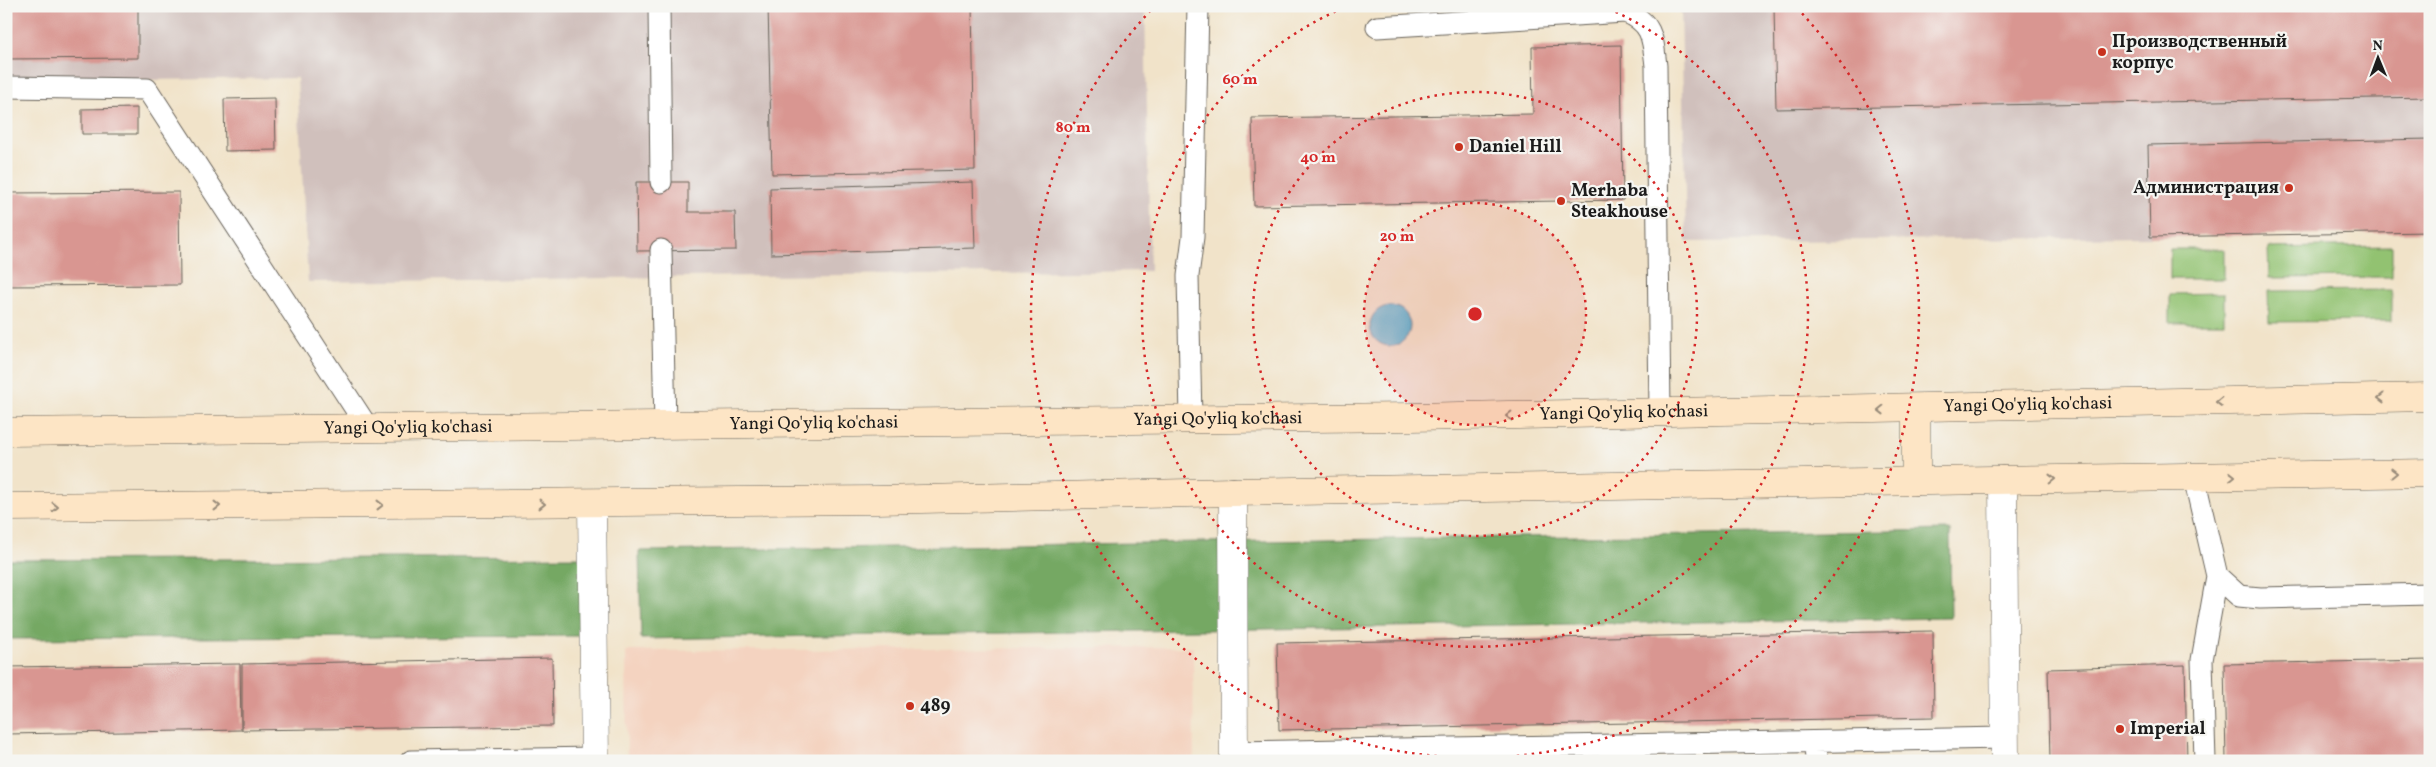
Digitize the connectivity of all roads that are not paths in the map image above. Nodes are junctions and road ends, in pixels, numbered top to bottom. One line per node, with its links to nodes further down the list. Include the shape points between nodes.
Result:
1 (659, 6): 5 (lane)
2 (1198, 6): 10 (lane, via 1193,237 1188,276)
3 (1377, 27): 9 (lane, via 1625,12 1638,17 1652,35 1656,66)
4 (6, 87): 12 (lane, via 147,89)
5 (661, 182)
6 (662, 250): 11 (lane)
7 (2430, 397): 8 (main road, Yangi Qo'yliq ko'chasi, one-way to 8)
8 (1916, 409): 9 (main road, Yangi Qo'yliq ko'chasi, one-way to 9); 17 (main road)
9 (1660, 413): 10 (main road, Yangi Qo'yliq ko'chasi, one-way to 10)
10 (1191, 420): 11 (main road, Yangi Qo'yliq ko'chasi)
11 (664, 424): 12 (main road, Yangi Qo'yliq ko'chasi)
12 (368, 428): 13 (main road, Yangi Qo'yliq ko'chasi)
13 (6, 432)
14 (2430, 473): 15 (main road, one-way to 14)
15 (2194, 477): 16 (main road, one-way to 15); 21 (lane)
16 (2003, 480): 17 (main road); 23 (street)
17 (1916, 481): 18 (main road)
18 (1233, 492): 19 (main road); 25 (street)
19 (592, 504): 20 (main road, one-way to 19); 26 (street)
20 (6, 507)
21 (2217, 576): 22 (lane, via 2239,596 2260,598); 28 (lane, via 2202,660)
22 (2430, 594)
23 (2005, 750): 24 (lane)
24 (1815, 751): 25 (lane)
25 (1234, 756)
26 (595, 759): 27 (lane)
27 (411, 761)
28 (2205, 761)

